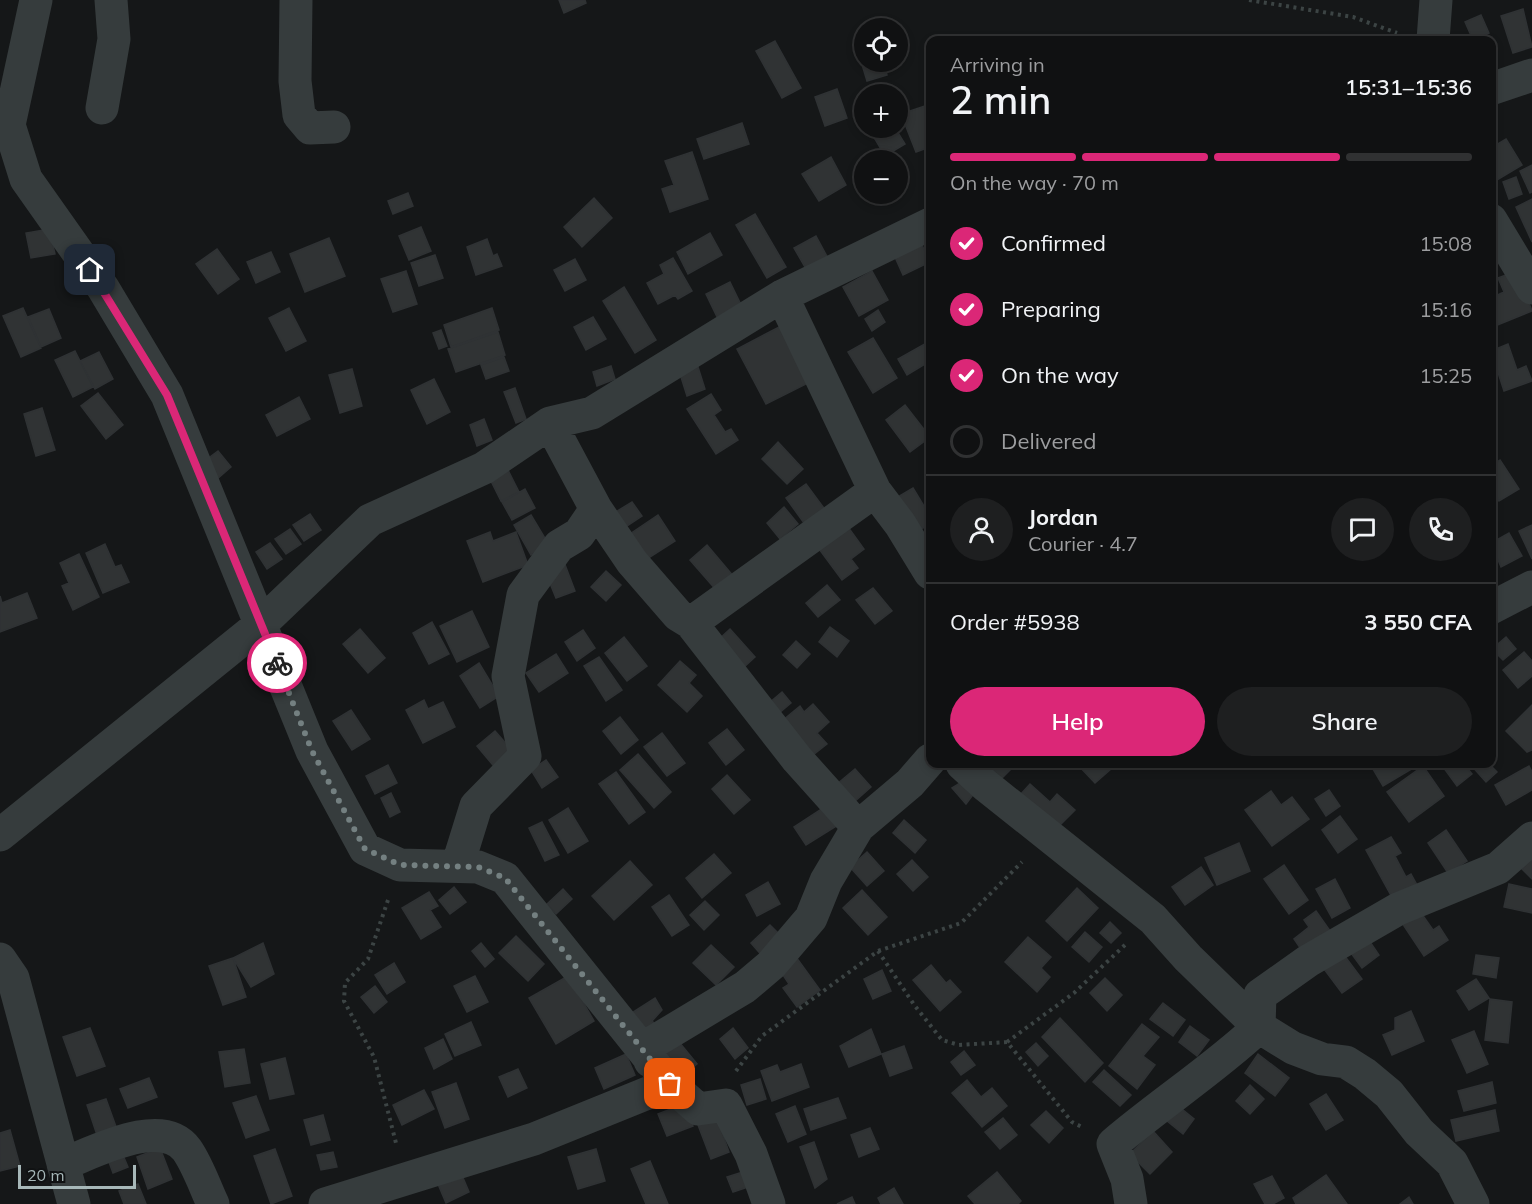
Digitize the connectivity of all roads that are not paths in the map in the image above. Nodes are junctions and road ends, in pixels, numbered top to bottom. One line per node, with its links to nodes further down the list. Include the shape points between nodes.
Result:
1 (36, 0): 20 (street, via 9,125 26,179 103,288 167,395)
2 (111, 0): 8 (street, via 114,39)
3 (296, 0): 9 (street, via 295,81 299,115 310,128)
4 (1436, 0): 5 (street)
5 (1420, 36)
6 (1532, 75): 7 (street)
7 (1496, 87)
8 (102, 108)
9 (334, 127)
10 (926, 226): 13 (street)
11 (1496, 228): 12 (street)
12 (1532, 288)
13 (782, 297): 14 (street, via 591,413); 15 (street)
14 (550, 423): 16 (street); 20 (street, via 484,468 370,520)
15 (874, 491): 17 (street); 21 (street)
16 (596, 509): 21 (street, via 632,562 678,615); 27 (street, via 579,534 559,546 523,595 508,676 525,756 476,806)
17 (926, 566)
18 (1532, 587): 19 (street)
19 (1496, 605)
20 (261, 624): 25 (street); 27 (street, via 312,751 365,849 400,865)
21 (691, 624): 24 (street, via 797,759)
22 (926, 765): 24 (street)
23 (966, 768): 29 (street, via 1154,919)
24 (858, 826): 30 (street, via 826,881 811,918 771,965 745,987 650,1044)
25 (0, 835)
26 (1532, 838): 29 (street, via 1498,868 1398,909 1308,961 1260,995)
27 (458, 864): 30 (street, via 505,878)
28 (0, 959): 31 (street, via 12,978)
29 (1259, 1027): 36 (street, via 1223,1060 1113,1144 1127,1179); 37 (street, via 1293,1048 1322,1059 1346,1062 1365,1074 1389,1094 1419,1132 1452,1163)
30 (660, 1073): 34 (street, via 534,1139); 35 (street, via 699,1109 726,1105 751,1154)
31 (63, 1164): 32 (street); 33 (street, via 140,1135 168,1136 186,1148)
32 (74, 1204)
33 (213, 1204)
34 (325, 1204)
35 (769, 1204)
36 (1131, 1204)
37 (1473, 1204)

